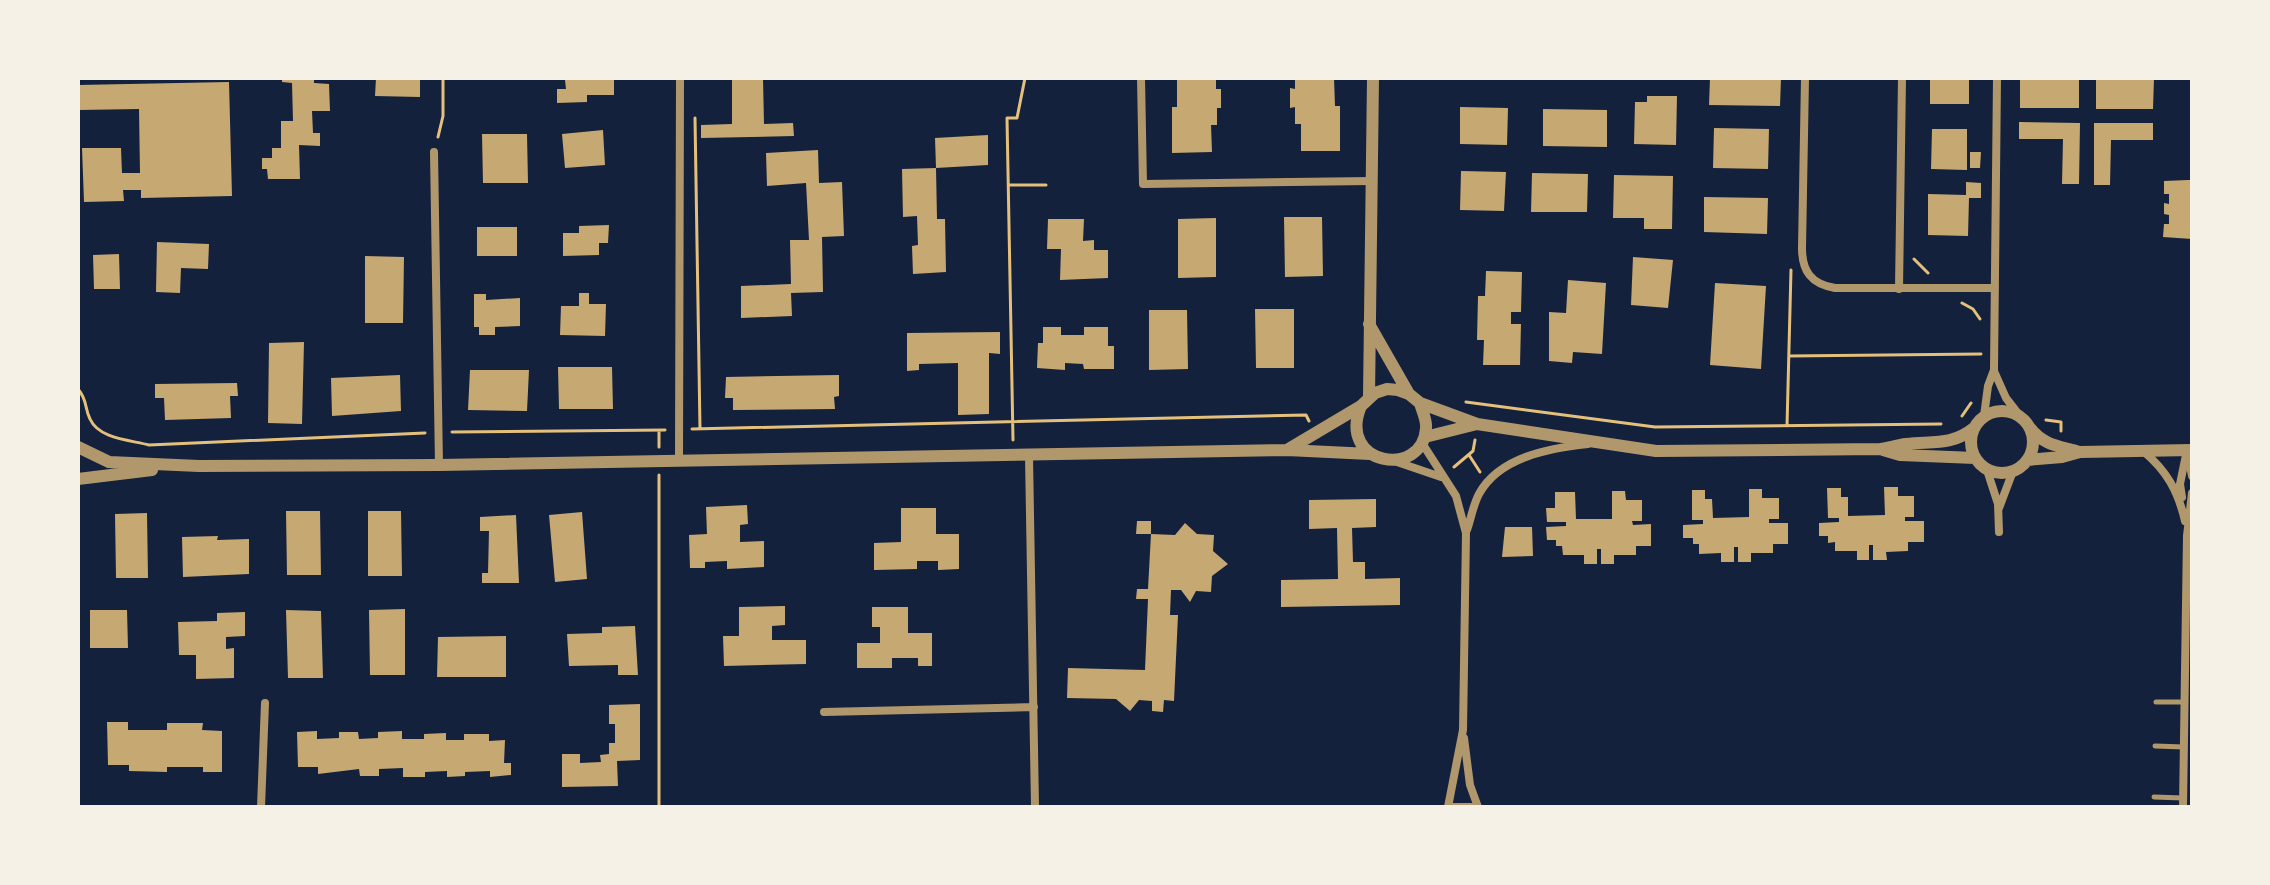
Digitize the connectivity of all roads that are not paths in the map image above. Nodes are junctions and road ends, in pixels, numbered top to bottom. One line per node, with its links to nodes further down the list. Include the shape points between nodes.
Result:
1 (680, 78): 32 (street)
2 (1141, 78): 8 (street, via 1143,184)
3 (1373, 78): 8 (street)
4 (1805, 78): 10 (street, via 1803,267 1829,287)
5 (1902, 78): 10 (street)
6 (1997, 78): 9 (street)
7 (434, 152): 34 (street)
8 (1371, 181): 11 (street)
9 (1995, 288): 10 (street); 12 (street)
10 (1899, 289)
11 (1369, 323): 13 (street); 14 (street)
12 (1994, 370): 15 (street); 16 (street)
13 (1414, 399): 14 (street, via 1387,389); 17 (street); 20 (street, via 1427,424)
14 (1365, 402): 24 (street); 28 (street, via 1355,426)
15 (1984, 416): 16 (street, via 2003,411); 18 (street)
16 (2020, 416): 19 (street)
17 (1477, 424): 20 (street); 21 (street)
18 (1974, 428): 23 (street, via 1947,442); 30 (street, via 1970,446)
19 (2030, 428): 27 (street, via 2041,440); 31 (street, via 2033,445)
20 (1423, 440): 33 (street, via 1404,458); 39 (street)
21 (1613, 445): 23 (street, via 1676,451); 46 (street, via 1546,450 1503,469 1479,494)
22 (78, 447): 35 (street, via 109,462)
23 (1876, 449): 30 (street)
24 (1287, 450): 28 (street); 29 (street)
25 (2190, 450): 26 (street); 38 (street); 44 (street, via 2180,484)
26 (2143, 451): 27 (street); 44 (street, via 2167,474 2180,498)
27 (2083, 452): 31 (street)
28 (1370, 454): 33 (street)
29 (1029, 456): 32 (street); 52 (street)
30 (1975, 458): 36 (street)
31 (2027, 460): 37 (street)
32 (679, 461): 34 (street)
33 (1392, 461): 39 (street)
34 (439, 465): 35 (street)
35 (199, 466): 40 (street)
36 (1987, 470): 37 (street); 42 (street)
37 (2013, 471): 42 (street)
38 (2192, 476)
39 (1442, 478): 46 (street, via 1458,501)
40 (78, 479)
41 (2192, 493): 44 (street)
42 (1999, 508): 45 (street)
43 (2192, 511): 44 (street)
44 (2187, 530): 47 (street)
45 (1999, 532)
46 (1466, 539): 54 (street)
47 (2189, 575): 48 (street)
48 (2188, 665): 50 (street)
49 (2156, 702): 50 (lane)
50 (2184, 702): 56 (street)
51 (265, 703): 59 (street)
52 (1034, 707): 53 (street); 60 (street)
53 (824, 712)
54 (1463, 730): 61 (street); 62 (street)
55 (2155, 746): 56 (lane)
56 (2184, 747): 58 (street)
57 (2154, 797): 58 (lane)
58 (2183, 802)
59 (261, 807)
60 (1035, 807)
61 (1451, 807): 62 (street)
62 (1476, 807)

